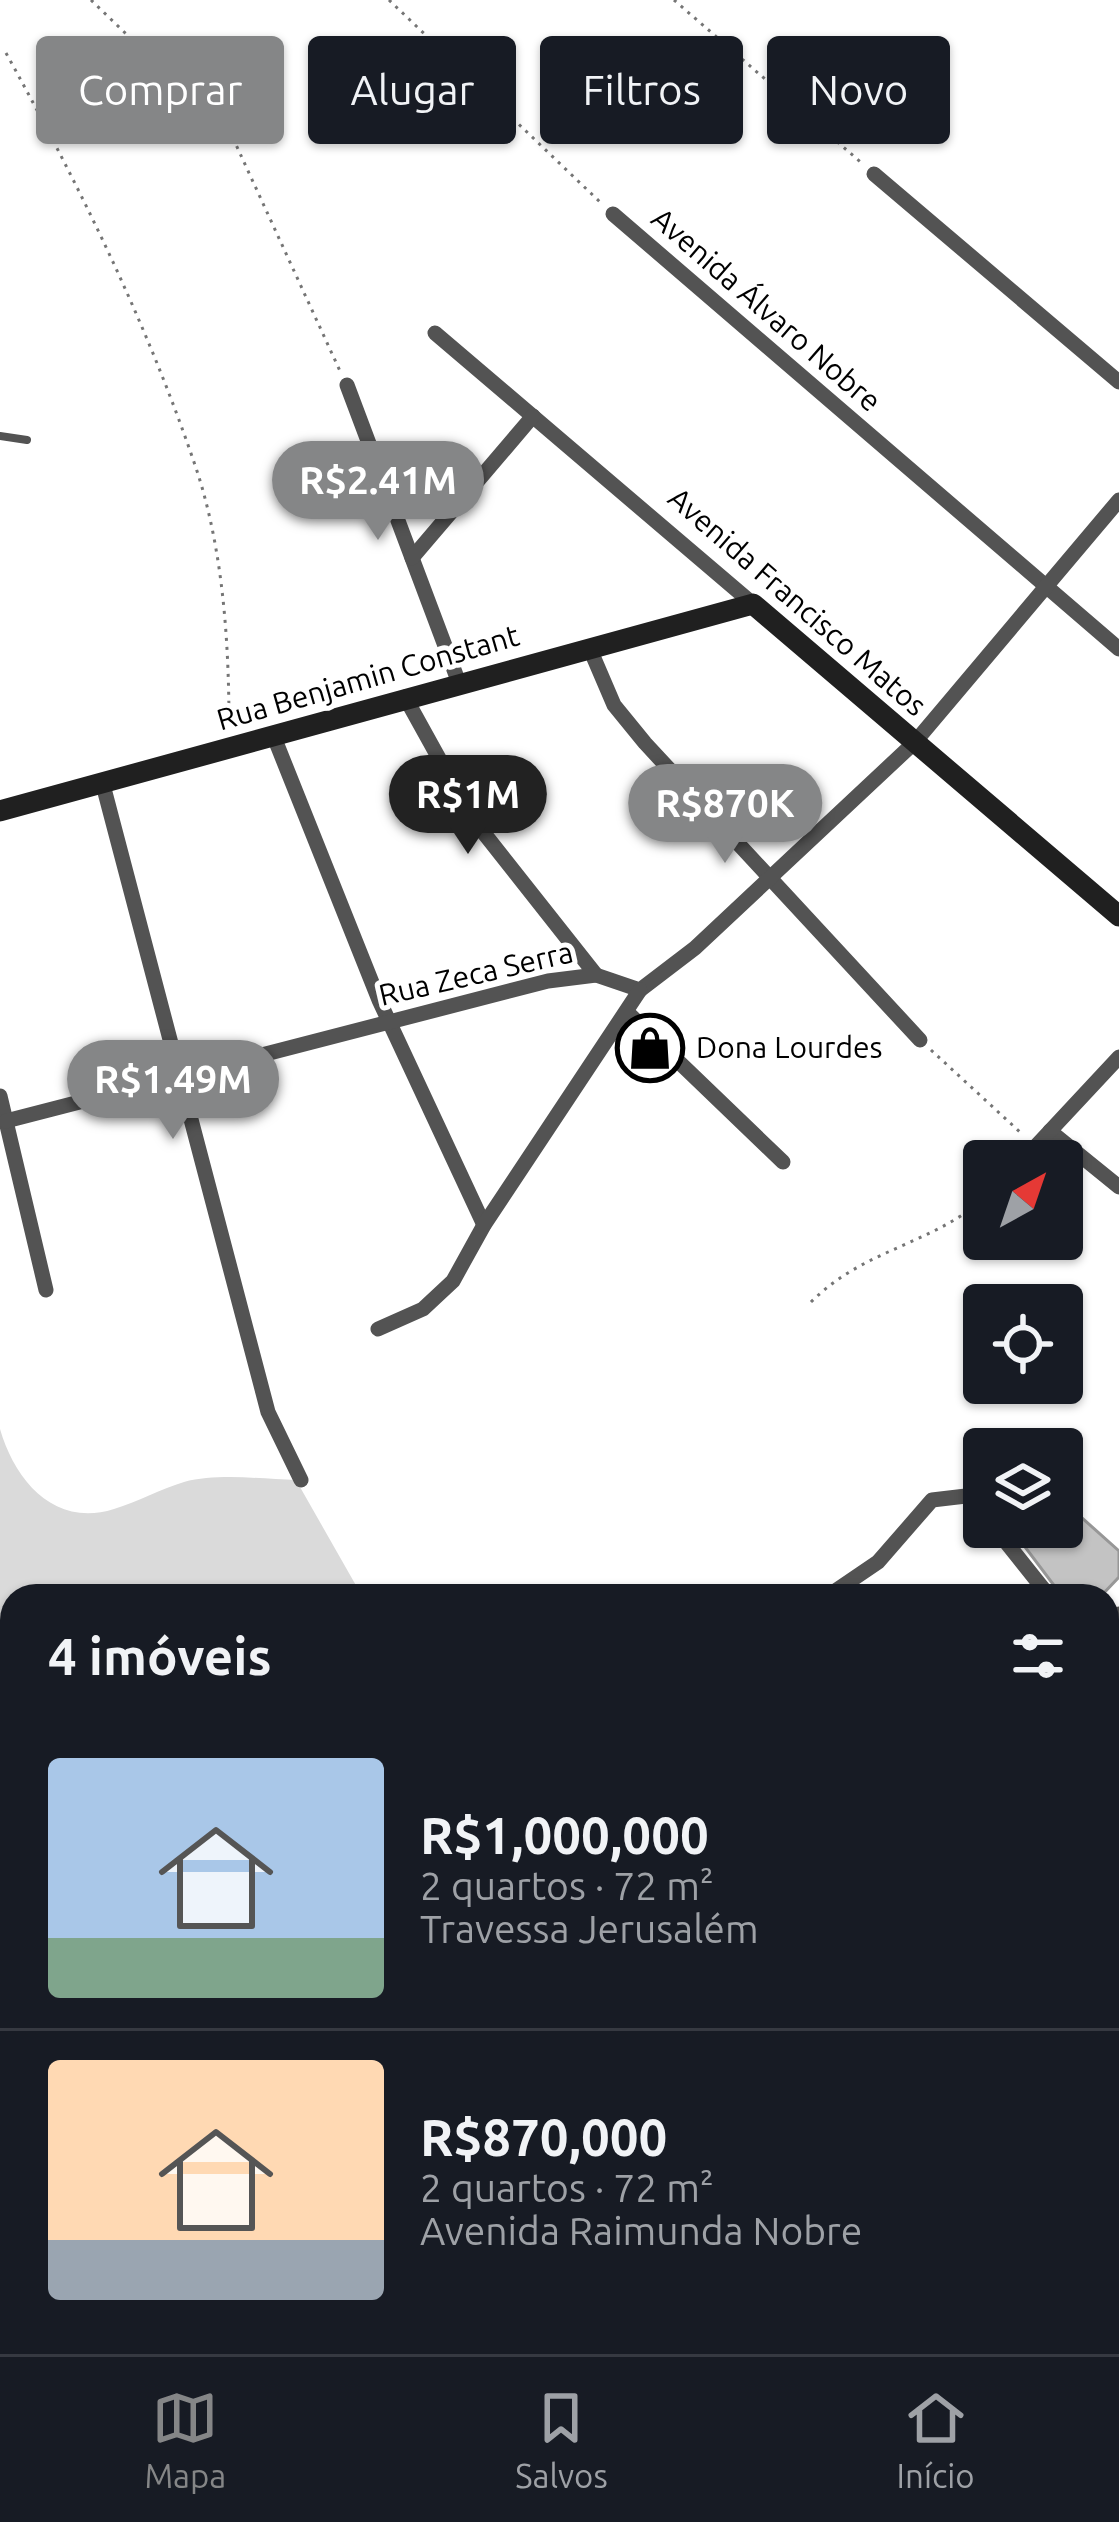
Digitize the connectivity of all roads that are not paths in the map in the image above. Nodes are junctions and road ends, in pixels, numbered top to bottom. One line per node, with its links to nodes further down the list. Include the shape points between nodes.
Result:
1 (874, 174): 4 (street)
2 (613, 214): 11 (street, Avenida Álvaro Nobre)
3 (435, 333): 6 (street, Avenida Francisco Matos)
4 (1119, 382)
5 (346, 385): 10 (street)
6 (533, 416): 10 (street); 12 (street, Avenida Francisco Matos)
7 (0, 436): 8 (lane)
8 (27, 440)
9 (1119, 500): 11 (street)
10 (412, 558): 15 (street)
11 (1046, 586): 14 (street, Avenida Álvaro Nobre); 18 (street)
12 (753, 604): 13 (street, Rua Benjamin Constant); 18 (street, Avenida Francisco Matos)
13 (590, 649): 15 (street, Rua Benjamin Constant); 21 (street, via 621,715)
14 (1119, 649)
15 (459, 682): 16 (street, Rua Benjamin Constant)
16 (405, 697): 17 (street, Rua Benjamin Constant); 23 (street, via 472,818)
17 (274, 737): 19 (street, Rua Benjamin Constant); 26 (street)
18 (915, 742): 21 (street); 22 (street, Avenida Francisco Matos)
19 (102, 781): 20 (street, Rua Benjamin Constant); 29 (street)
20 (0, 811)
21 (772, 878): 24 (street); 27 (street)
22 (1119, 916)
23 (596, 975): 24 (street, Rua Zeca Serra); 26 (street, Rua Zeca Serra)
24 (640, 990): 25 (street)
25 (627, 1012): 34 (street); 36 (street)
26 (390, 1021): 29 (street, Rua Zeca Serra); 36 (street)
27 (920, 1040)
28 (1119, 1057): 32 (street)
29 (184, 1078): 31 (street, Rua Zeca Serra); 39 (street, via 268,1412)
30 (0, 1096): 31 (street)
31 (6, 1120): 37 (street)
32 (1050, 1131): 33 (street); 35 (street)
33 (1042, 1140)
34 (783, 1162)
35 (1119, 1187)
36 (484, 1225): 38 (street, via 442,1292)
37 (46, 1290)
38 (378, 1329)
39 (301, 1480)
40 (963, 1496): 42 (street, via 932,1500 878,1562)
41 (1011, 1548): 43 (street)
42 (846, 1584)
43 (1039, 1584)

